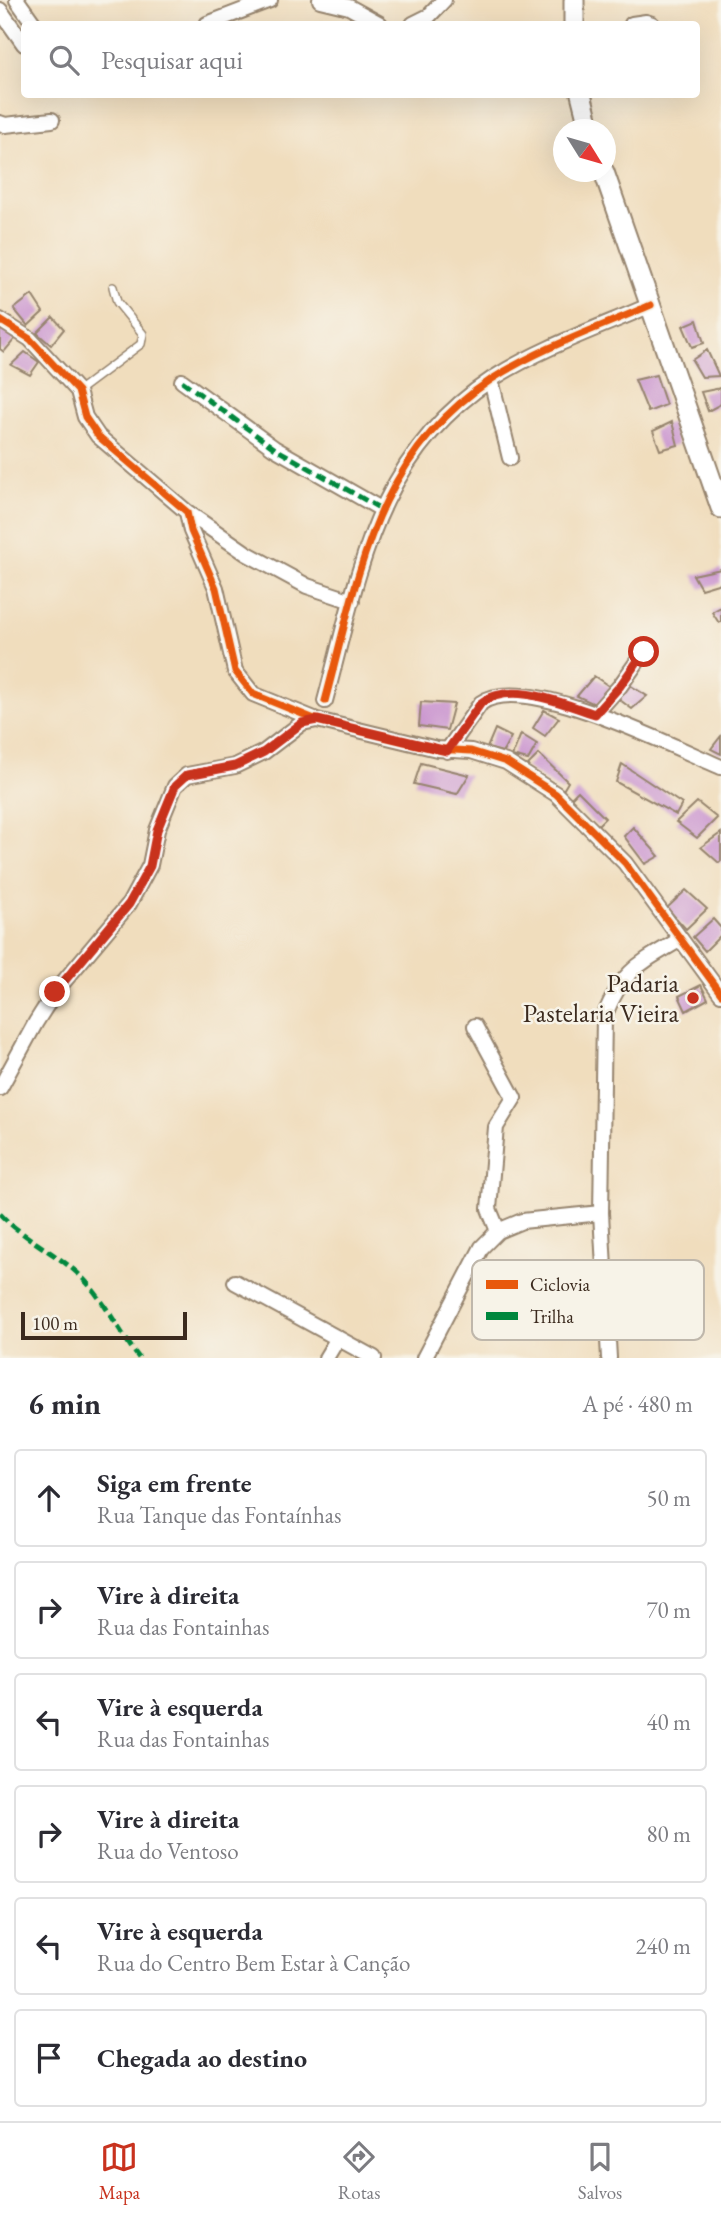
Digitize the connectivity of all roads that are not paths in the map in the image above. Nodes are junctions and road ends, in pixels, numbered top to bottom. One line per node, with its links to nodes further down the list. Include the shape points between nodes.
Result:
1 (15, 0): 6 (street); 7 (street)
2 (270, 0): 8 (street)
3 (320, 0): 9 (street, via 349,7)
4 (444, 0): 10 (street)
5 (573, 0): 11 (main road)
6 (0, 10): 12 (street)
7 (32, 21)
8 (215, 21)
9 (375, 21)
10 (419, 21)
11 (573, 21)
12 (21, 40)
13 (582, 98): 14 (main road)
14 (587, 119)
15 (52, 120): 16 (street)
16 (0, 123)
17 (608, 182): 19 (main road)
18 (113, 287): 23 (lane, via 117,302 143,334 141,344)
19 (651, 305): 21 (street, via 541,352); 25 (main road)
20 (0, 320): 23 (street, via 30,339)
21 (491, 380): 24 (street); 27 (street, via 421,442)
22 (182, 381): 27 (street, via 274,448)
23 (78, 391): 28 (street, via 85,417 98,436)
24 (510, 458)
25 (716, 471): 26 (main road)
26 (721, 508)
27 (381, 509): 29 (street)
28 (187, 512): 29 (street, via 294,580); 33 (street, via 216,588 235,671 253,694)
29 (352, 601): 31 (street)
30 (644, 652): 32 (street)
31 (326, 701)
32 (595, 714): 34 (street, via 529,695 489,697); 35 (street)
33 (317, 720): 34 (street); 39 (street, via 302,723 264,752 235,766 187,775 175,786 157,830 150,866 129,904 55,992)
34 (447, 751): 36 (street, via 471,751 506,762 556,794 625,863)
35 (721, 767)
36 (681, 939): 37 (street); 40 (street, via 634,967 614,993 604,1017)
37 (721, 994)
38 (475, 1026): 41 (street, via 514,1098 496,1127 489,1209)
39 (0, 1088)
40 (601, 1213): 41 (street, via 522,1221); 43 (street)
41 (498, 1231): 42 (street)
42 (475, 1260)
43 (604, 1260)
44 (472, 1266): 50 (street)
45 (235, 1282): 46 (street)
46 (338, 1338): 48 (street); 49 (street)
47 (608, 1340): 51 (street)
48 (326, 1358)
49 (374, 1358)
50 (424, 1358)
51 (609, 1358)

